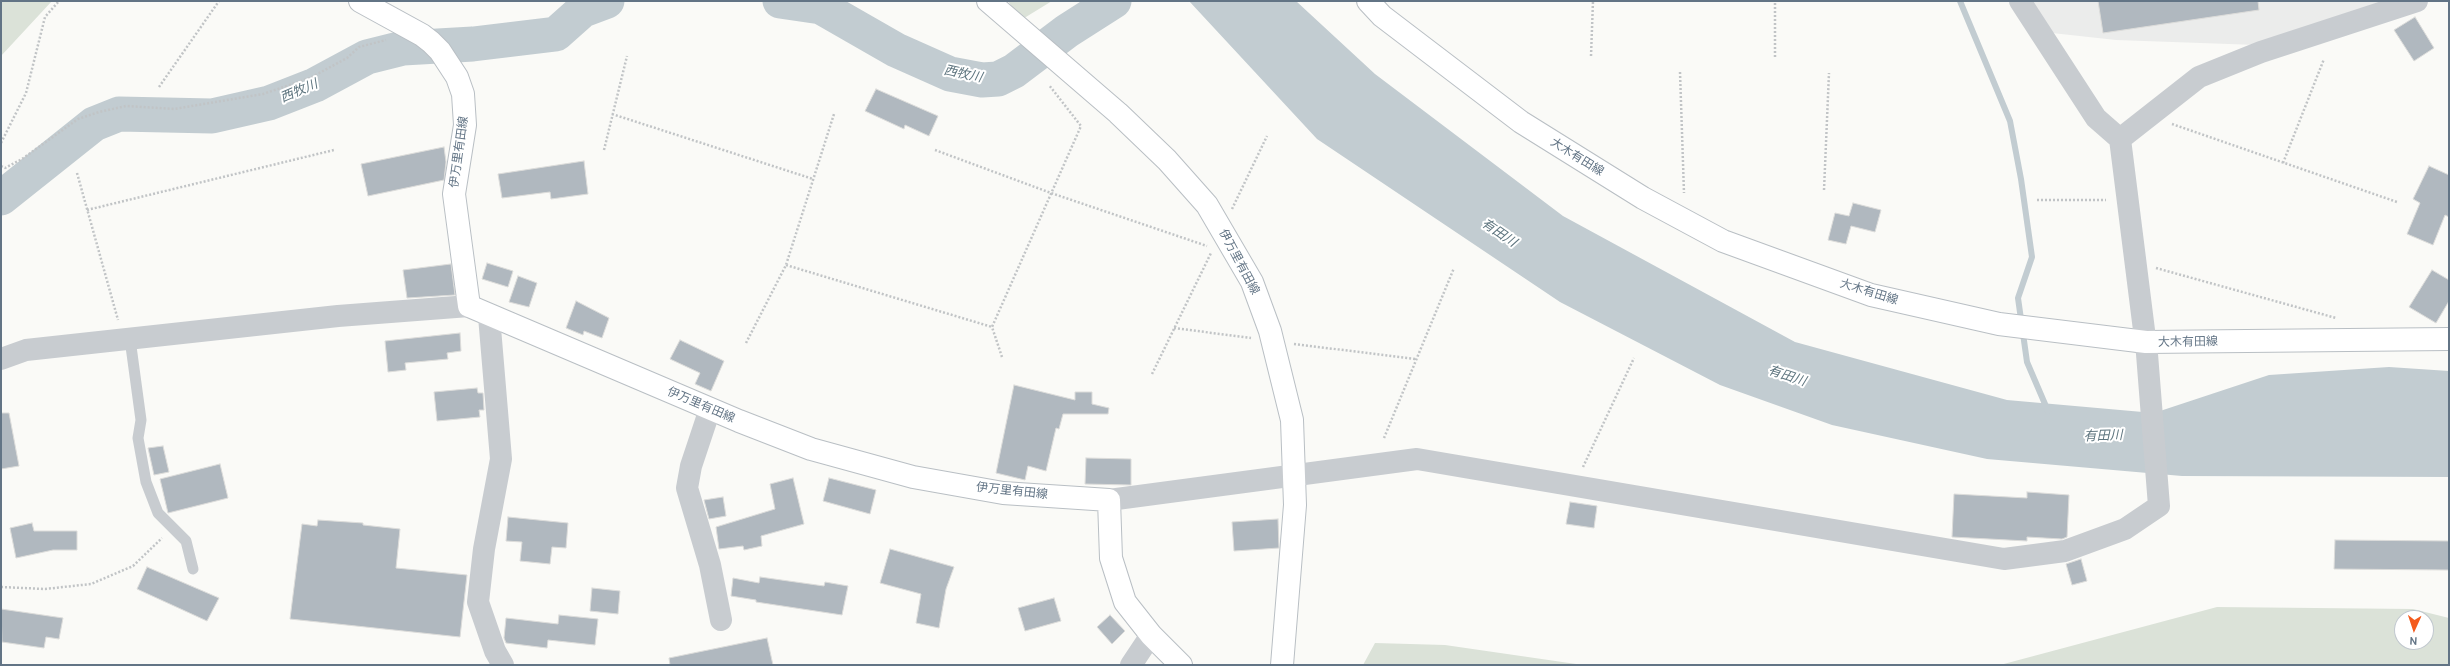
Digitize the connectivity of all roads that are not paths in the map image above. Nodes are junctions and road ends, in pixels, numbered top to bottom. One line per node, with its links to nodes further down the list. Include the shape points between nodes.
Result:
1 (360, 1): 7 (main road, 伊万里有田線, via 422,35 440,51 457,77 463,94 465,125 454,194)
2 (988, 1): 14 (main road, 伊万里有田線, via 1067,68 1168,160 1207,205 1252,282 1270,330 1292,420)
3 (1368, 1): 11 (main road, 大木有田線, via 1382,16 1521,122 1644,198 1723,240 1871,295 1999,324)
4 (2020, 1): 6 (street, via 2096,118)
5 (2417, 1): 6 (street, via 2261,52 2199,77)
6 (2120, 139): 11 (street)
7 (469, 306): 8 (main road, 伊万里有田線); 9 (street)
8 (489, 316): 13 (main road, 伊万里有田線); 19 (street, via 501,459 484,549 478,602 495,652)
9 (124, 331): 12 (street, via 26,350); 16 (lane, via 141,420 138,438 146,482 158,512 186,541)
10 (2449, 339): 11 (main road, 大木有田線)
11 (2146, 342): 14 (street, via 2159,506 2125,529 2065,552 2004,560 1417,458)
12 (1, 358)
13 (710, 409): 15 (main road, 伊万里有田線, via 811,449 913,477 1003,493); 17 (street, via 691,466 687,488 710,565)
14 (1295, 474): 15 (street); 22 (main road, 伊万里有田線, via 1295,505)
15 (1109, 500): 18 (main road, via 1111,558 1125,602)
16 (193, 570)
17 (721, 620)
18 (1151, 635): 20 (street); 21 (main road)
19 (503, 665)
20 (1131, 665)
21 (1180, 665)
22 (1282, 665)

